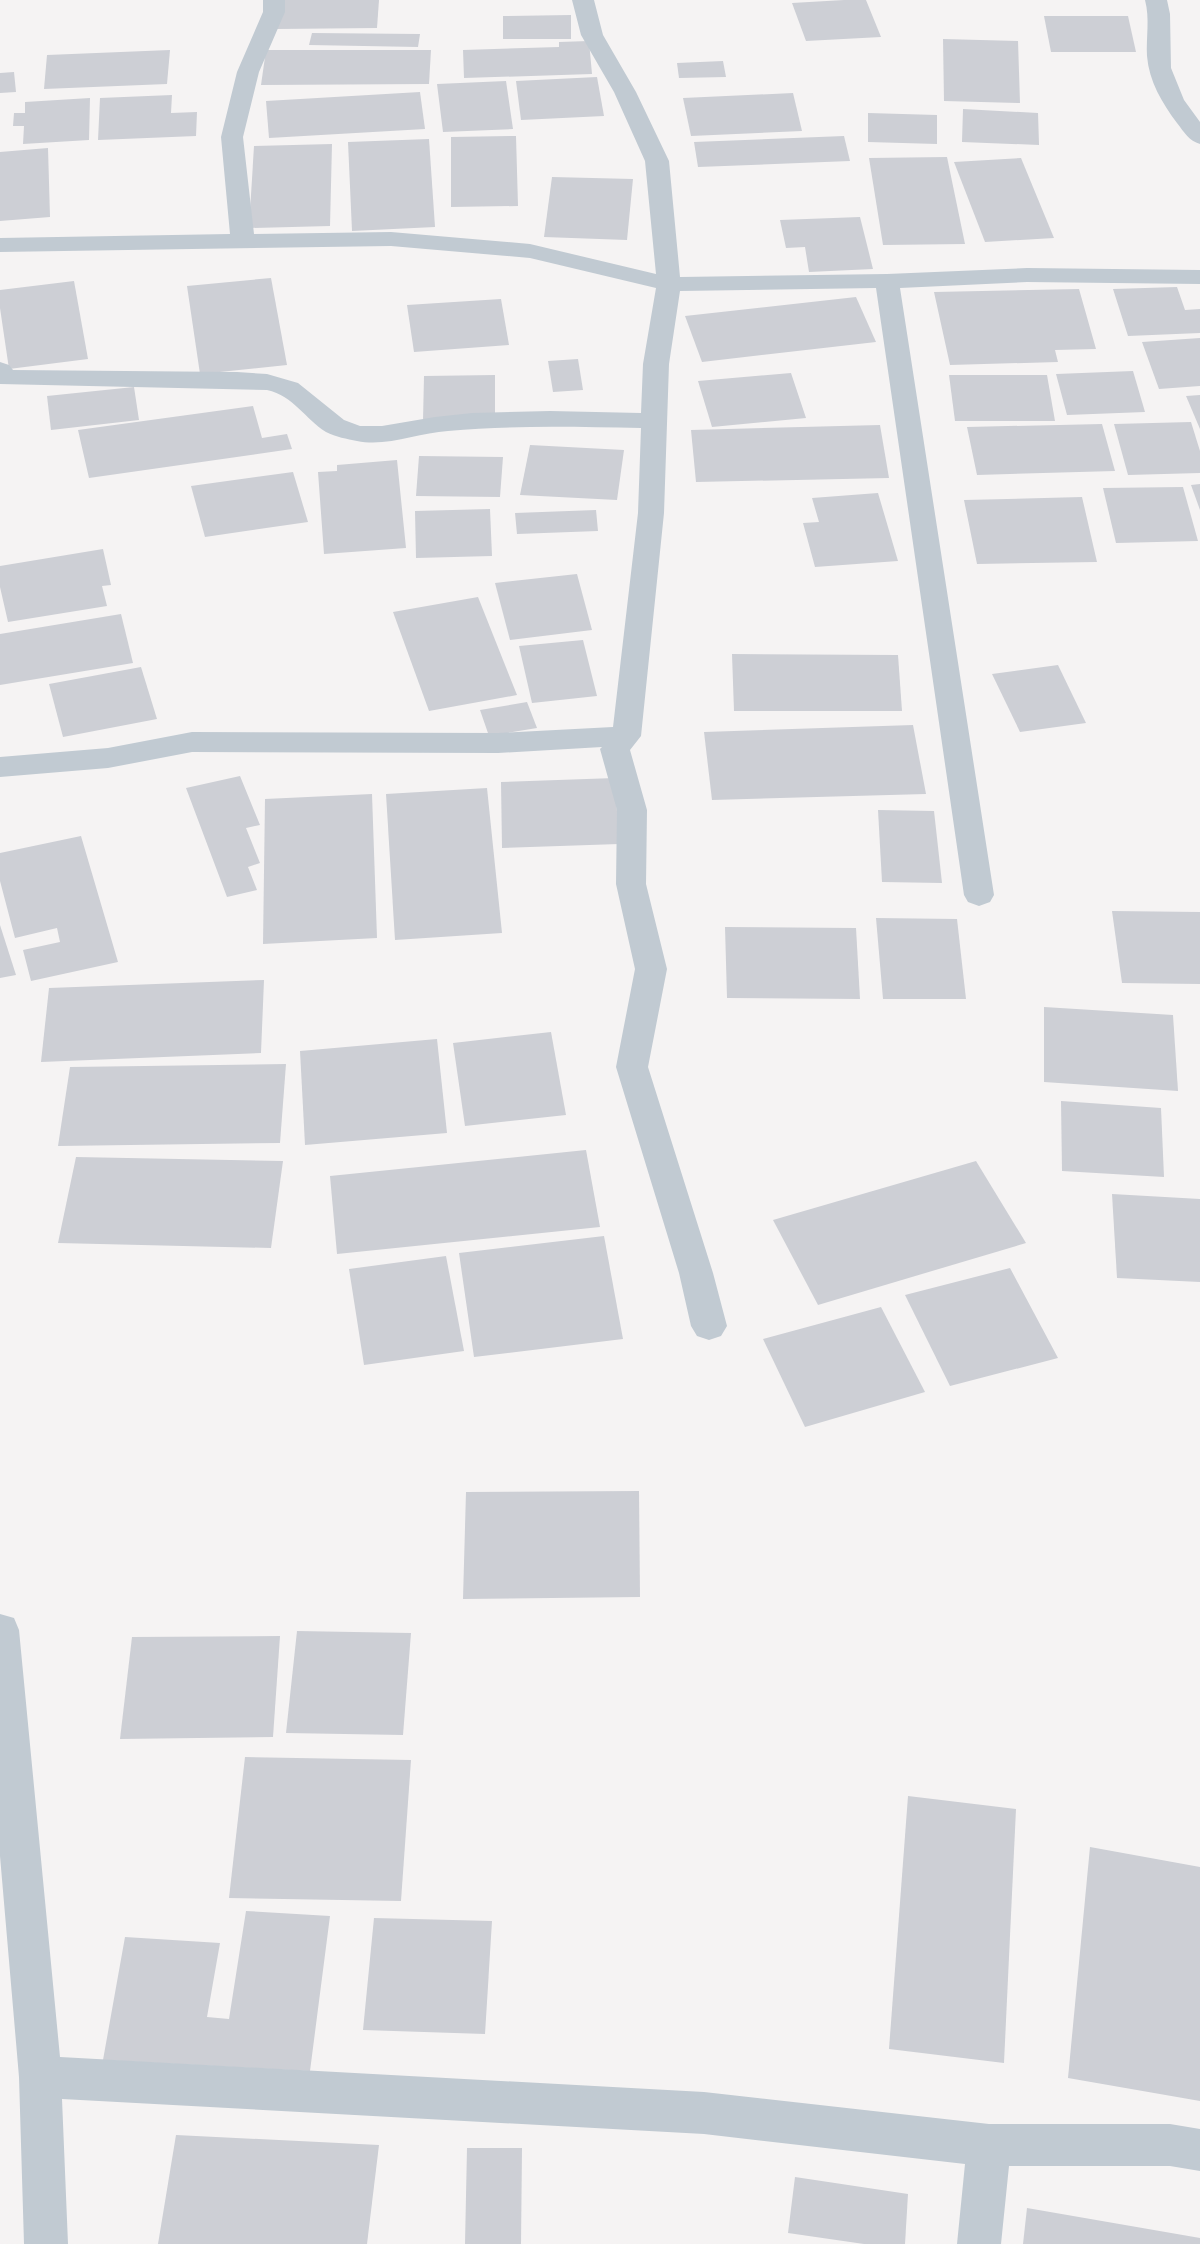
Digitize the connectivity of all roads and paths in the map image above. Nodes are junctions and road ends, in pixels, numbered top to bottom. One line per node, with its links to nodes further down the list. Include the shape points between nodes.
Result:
1 (274, 0): 5 (street, via 273,12 248,72 232,136)
2 (583, 0): 9 (street, via 592,35 625,92 657,161)
3 (1156, 0): 4 (street, via 1161,26 1158,55 1167,94)
4 (1200, 137)
5 (243, 240): 6 (street); 9 (street, via 391,239 530,251)
6 (0, 245)
7 (1200, 277): 8 (street, via 1026,275)
8 (887, 281): 9 (street); 14 (street)
9 (669, 284): 11 (street, via 656,364)
10 (0, 370): 11 (street, via 5,378 149,378 278,384 301,393 334,426 360,434 502,420)
11 (655, 421): 12 (street, via 651,513)
12 (626, 736): 13 (street, via 498,743 192,742 108,758); 15 (street, via 615,749 632,810 631,884 651,969 632,1067)
13 (0, 767)
14 (980, 895)
15 (709, 1326)
16 (0, 1629): 17 (street)
17 (3, 1716): 18 (street)
18 (40, 2077): 19 (street, via 704,2113); 21 (street)
19 (989, 2145): 20 (street, via 1170,2145); 22 (street)
20 (1200, 2150)
21 (46, 2244)
22 (979, 2244)

